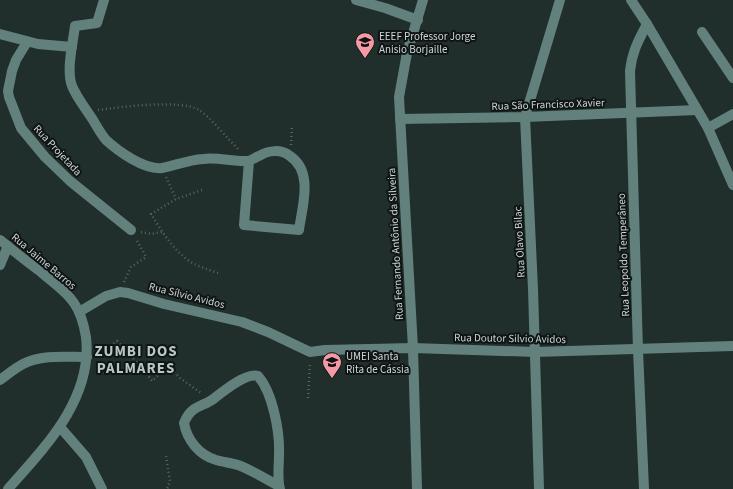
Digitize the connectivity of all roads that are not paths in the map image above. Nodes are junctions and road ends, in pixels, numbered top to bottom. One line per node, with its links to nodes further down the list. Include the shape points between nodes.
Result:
1 (104, 0): 11 (street, via 97,23 75,26)
2 (356, 0): 6 (street)
3 (423, 0): 6 (street, Rua Fernando Antônio da Silveira)
4 (560, 0): 16 (street, Rua Olavo Bilac)
5 (631, 0): 7 (street)
6 (418, 20): 17 (street, Rua Fernando Antônio da Silveira, via 402,76 399,96)
7 (647, 24): 13 (street); 14 (street, Rua Leopoldo Temperâneo, via 631,58)
8 (702, 32): 12 (street)
9 (0, 34): 10 (street)
10 (28, 42): 11 (street); 21 (street, Rua Projetada, via 16,60 8,91 21,128 70,182)
11 (72, 47): 19 (street, via 70,79 74,90 102,134 119,150 151,167 162,168 190,160 214,158)
12 (733, 78)
13 (697, 110): 14 (street, Rua São Francisco Xavier); 18 (street)
14 (631, 112): 16 (street, Rua São Francisco Xavier); 27 (street, Rua Leopoldo Temperâneo)
15 (733, 114): 18 (street)
16 (525, 117): 17 (street, Rua São Francisco Xavier); 29 (street, Rua Olavo Bilac)
17 (400, 119): 26 (street, Rua Fernando Antônio da Silveira)
18 (708, 128): 20 (street)
19 (249, 161): 19 (street, via 244,224 299,230 305,186 299,166 290,156 279,151 264,153)
20 (733, 185)
21 (131, 230)
22 (4, 243): 23 (street); 24 (street, Rua Jaime Barros, via 57,285)
23 (0, 265)
24 (80, 312): 28 (street, Rua Sílvio Avidos, via 106,296 120,292 242,322); 30 (street, Rua Jaime Barros)
25 (733, 346): 27 (street, Rua Doutor Silvio Avidos)
26 (413, 348): 28 (street, Rua Doutor Silvio Avidos); 29 (street, Rua Doutor Silvio Avidos); 36 (street, Rua Fernando Antônio da Silveira)
27 (638, 350): 29 (street, Rua Doutor Silvio Avidos); 38 (street, Rua Leopoldo Temperâneo)
28 (310, 352)
29 (535, 352): 37 (street, Rua Olavo Bilac)
30 (88, 357): 31 (street, via 30,360); 32 (street, Rua Jaime Barros, via 81,382)
31 (0, 380)
32 (60, 427): 34 (street, Rua Jaime Barros); 35 (street, via 86,457)
33 (279, 487): 33 (street, via 238,465 209,457 192,444 184,423 192,410 244,379 254,375 260,378 274,412 279,440)
34 (8, 489)
35 (102, 489)
36 (417, 489)
37 (540, 489)
38 (644, 489)

